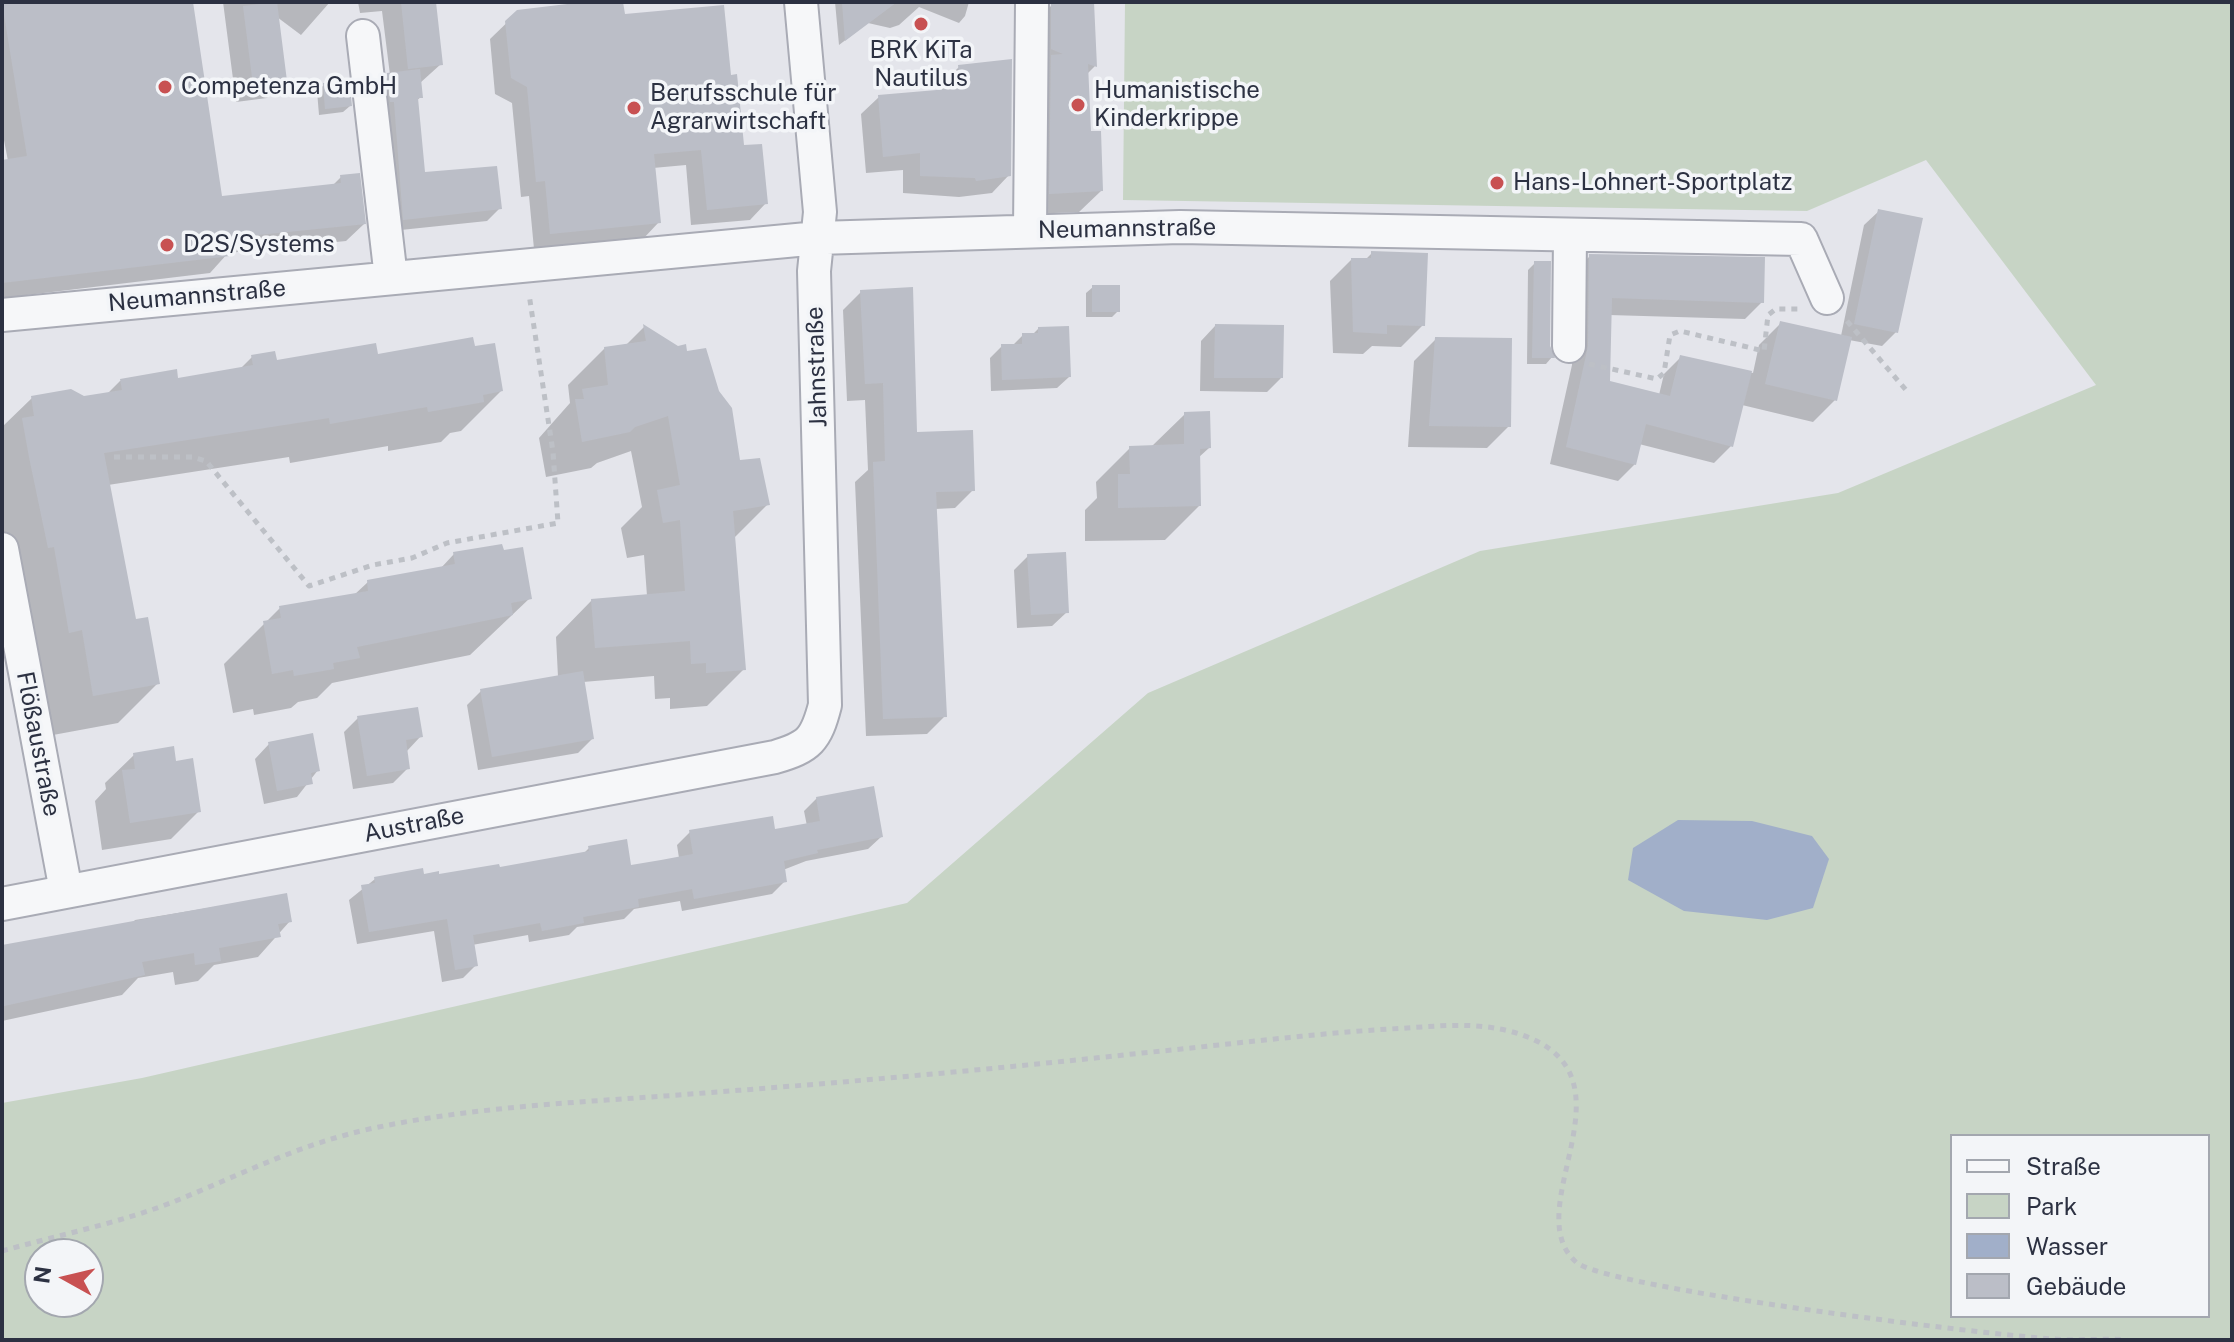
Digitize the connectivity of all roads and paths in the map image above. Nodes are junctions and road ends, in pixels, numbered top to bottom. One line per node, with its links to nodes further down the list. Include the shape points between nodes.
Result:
1 (801, 2): 6 (street, Jahnstraße)
2 (1032, 2): 4 (street)
3 (363, 36): 8 (street)
4 (1030, 230): 5 (street, Neumannstraße, via 1180,227); 6 (street, Neumannstraße)
5 (1570, 235): 9 (street, Neumannstraße, via 1801,239); 12 (street)
6 (818, 238): 7 (street, Neumannstraße); 16 (street, Jahnstraße, via 814,271 825,705)
7 (524, 265): 8 (street, Neumannstraße); 14 (path, via 553,452 558,523 447,543 309,586 206,461)
8 (391, 278): 10 (street, Neumannstraße)
9 (1827, 298): 12 (path, via 1768,315 1764,351 1680,331 1670,335 1664,373 1657,379 1570,360)
10 (2, 315)
11 (1856, 332): 13 (path)
12 (1569, 346)
13 (1906, 390)
14 (114, 457)
15 (2, 549): 17 (street, Flößaustraße)
16 (818, 732): 17 (street, Austraße, via 801,749 775,757)
17 (66, 891): 18 (street, Austraße)
18 (2, 904)
19 (2, 1251): 20 (path, via 166,1205 278,1155 371,1128 508,1105 926,1075 1296,1035 1472,1024 1547,1045 1572,1074 1576,1120 1560,1213 1562,1241 1577,1264 1720,1296 1905,1322 2054,1339)
20 (2127, 1340)

